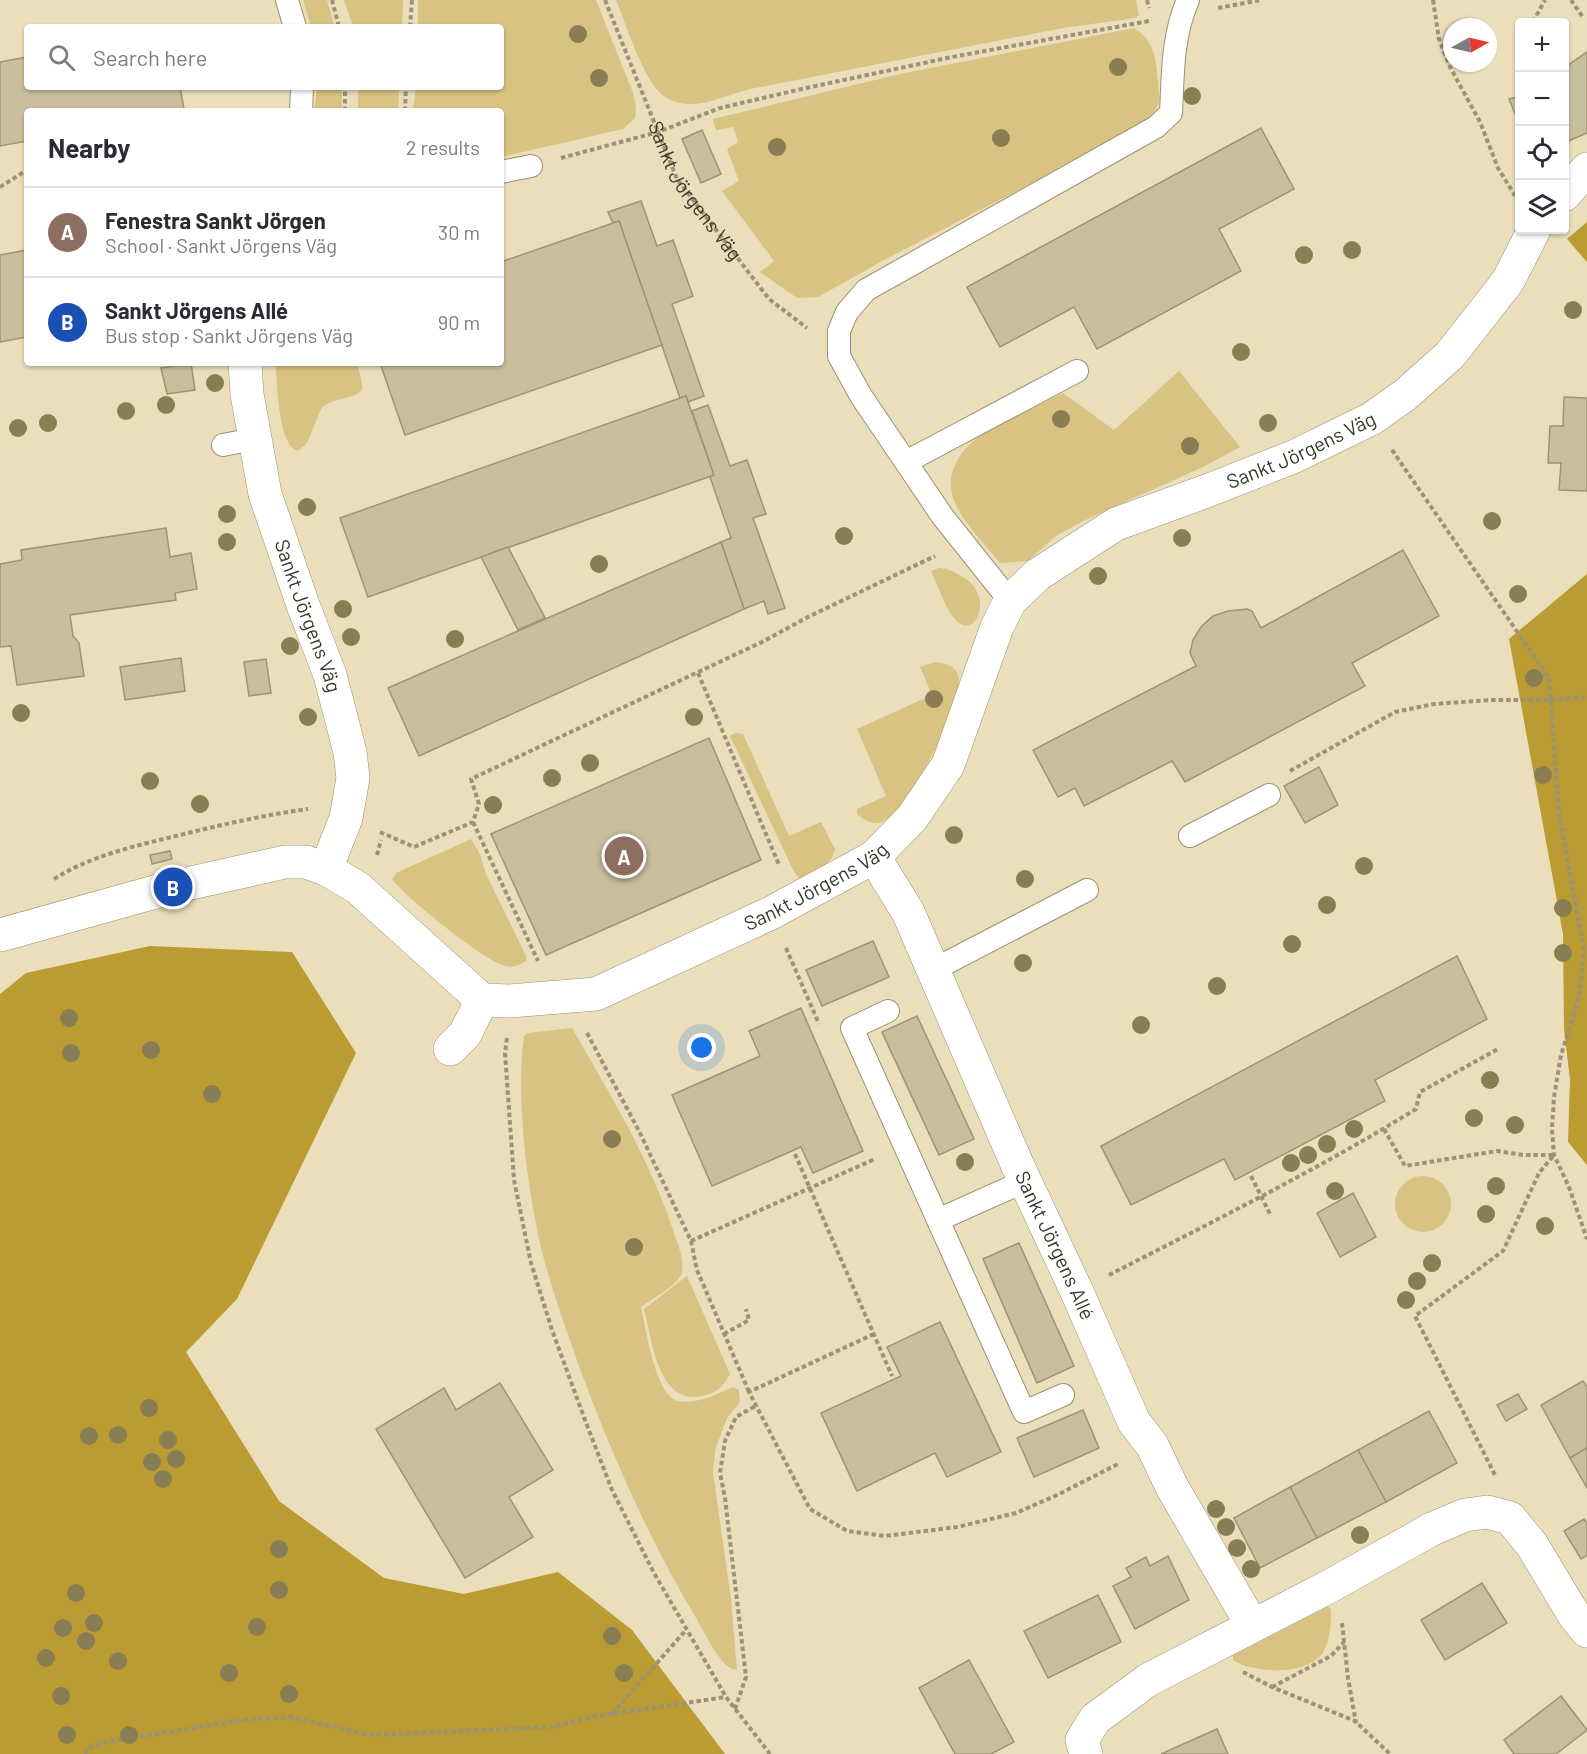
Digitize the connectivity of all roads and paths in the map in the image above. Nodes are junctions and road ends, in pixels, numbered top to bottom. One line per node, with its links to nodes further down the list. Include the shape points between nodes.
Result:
1 (287, 0): 12 (lane)
2 (332, 0): 13 (path)
3 (412, 0): 14 (path)
4 (605, 0): 21 (path, Sankt Jörgens Väg)
5 (1261, 0): 9 (path)
6 (1433, 0): 28 (path, via 1439,39 1450,67)
7 (1545, 0): 11 (path)
8 (1570, 0): 10 (path)
9 (1184, 8): 21 (path, via 720,108); 30 (lane, via 1174,44 1171,113 1156,127 866,290 847,312)
10 (1582, 16)
11 (1535, 18)
12 (294, 24)
13 (338, 24)
14 (410, 24)
15 (302, 90): 18 (lane)
16 (345, 90): 19 (path)
17 (406, 90): 20 (path)
18 (301, 108)
19 (345, 108)
20 (405, 108)
21 (658, 132): 22 (path); 30 (path, Sankt Jörgens Väg, via 677,179 769,299 808,329)
22 (531, 166): 24 (lane)
23 (1587, 169): 27 (street)
24 (504, 171)
25 (24, 172): 26 (path)
26 (0, 187)
27 (1569, 189)
28 (1515, 196)
29 (1532, 234): 33 (street, Sankt Jörgens Väg, via 1508,281 1450,355)
30 (839, 331): 36 (lane, via 839,356)
31 (245, 366): 34 (street, Sankt Jörgens Väg)
32 (1077, 371): 36 (lane)
33 (1371, 419): 38 (street, Sankt Jörgens Väg, via 1293,457 1116,524 1037,575); 41 (path, via 1549,678)
34 (254, 439): 35 (lane); 47 (street, Sankt Jörgens Väg, via 265,494 330,675 350,752 353,778 346,818)
35 (223, 445)
36 (906, 462): 37 (lane)
37 (959, 537): 38 (lane); 39 (path, via 936,556)
38 (1010, 601): 46 (street, Sankt Jörgens Väg, via 948,765 912,818)
39 (698, 673): 43 (path, via 471,778 479,804); 49 (path)
40 (1587, 697): 41 (path)
41 (1551, 700): 42 (path, via 1434,704 1395,712 1277,779); 63 (path, via 1559,813 1584,950 1579,999 1561,1055 1556,1086)
42 (1269, 795): 45 (lane)
43 (473, 822): 44 (path, via 414,847); 53 (path)
44 (383, 833)
45 (1190, 836)
46 (874, 857): 49 (street, Sankt Jörgens Väg); 52 (street, Sankt Jörgens Allé, via 908,912)
47 (326, 869): 50 (street, via 296,862 245,870); 54 (street, via 358,888)
48 (1087, 890): 52 (lane)
49 (794, 901): 54 (street, Sankt Jörgens Väg, via 596,994)
50 (0, 935)
51 (784, 944): 57 (path)
52 (933, 970): 66 (street, Sankt Jörgens Allé)
53 (543, 971)
54 (482, 1000): 59 (street, via 465,1034)
55 (888, 1011): 70 (lane, via 852,1028)
56 (584, 1026): 72 (path)
57 (821, 1027)
58 (507, 1030): 85 (path, via 505,1053 514,1180 531,1263 612,1490)
59 (450, 1049)
60 (1498, 1049): 61 (path, via 1420,1092 1416,1109)
61 (1384, 1129): 63 (path, via 1405,1166 1497,1151); 68 (path)
62 (795, 1154): 67 (path)
63 (1554, 1155): 71 (path); 82 (path, via 1539,1173 1503,1251 1415,1316 1493,1469)
64 (877, 1158): 67 (path)
65 (1251, 1176): 68 (path)
66 (1025, 1181): 70 (lane); 81 (street, Sankt Jörgens Allé, via 1134,1422)
67 (810, 1188): 72 (path); 76 (path)
68 (1262, 1196): 69 (path); 73 (path)
69 (1271, 1216)
70 (938, 1220): 79 (lane, via 1024,1412)
71 (1587, 1239)
72 (691, 1241): 75 (path, via 697,1270)
73 (1109, 1276)
74 (746, 1309): 75 (path, via 749,1320)
75 (724, 1334): 78 (path)
76 (874, 1334): 77 (path); 78 (path)
77 (892, 1376)
78 (748, 1392): 80 (path)
79 (1064, 1395)
80 (754, 1406): 81 (path, via 810,1509 847,1531 885,1536 957,1527 1016,1514); 91 (path, via 736,1417 725,1441 720,1473 746,1677)
81 (1152, 1445): 84 (street, Sankt Jörgens Allé)
82 (1510, 1518): 83 (street, via 1487,1512 1465,1515); 86 (street)
83 (1330, 1586): 84 (street); 87 (path, via 1339,1602)
84 (1251, 1625): 88 (street)
85 (686, 1630): 90 (path); 92 (path)
86 (1587, 1631)
87 (1344, 1641): 89 (path, via 1331,1656); 93 (path)
88 (1202, 1651): 89 (path); 96 (street, via 1148,1680 1095,1719 1082,1740)
89 (1272, 1687): 93 (path)
90 (726, 1697): 91 (path); 92 (path)
91 (735, 1709): 95 (path)
92 (612, 1714): 94 (path, via 551,1728 370,1735 290,1717 242,1720 106,1742 88,1748)
93 (1356, 1723): 97 (path)
94 (85, 1754)
95 (770, 1754)
96 (1086, 1754)
97 (1390, 1754)

